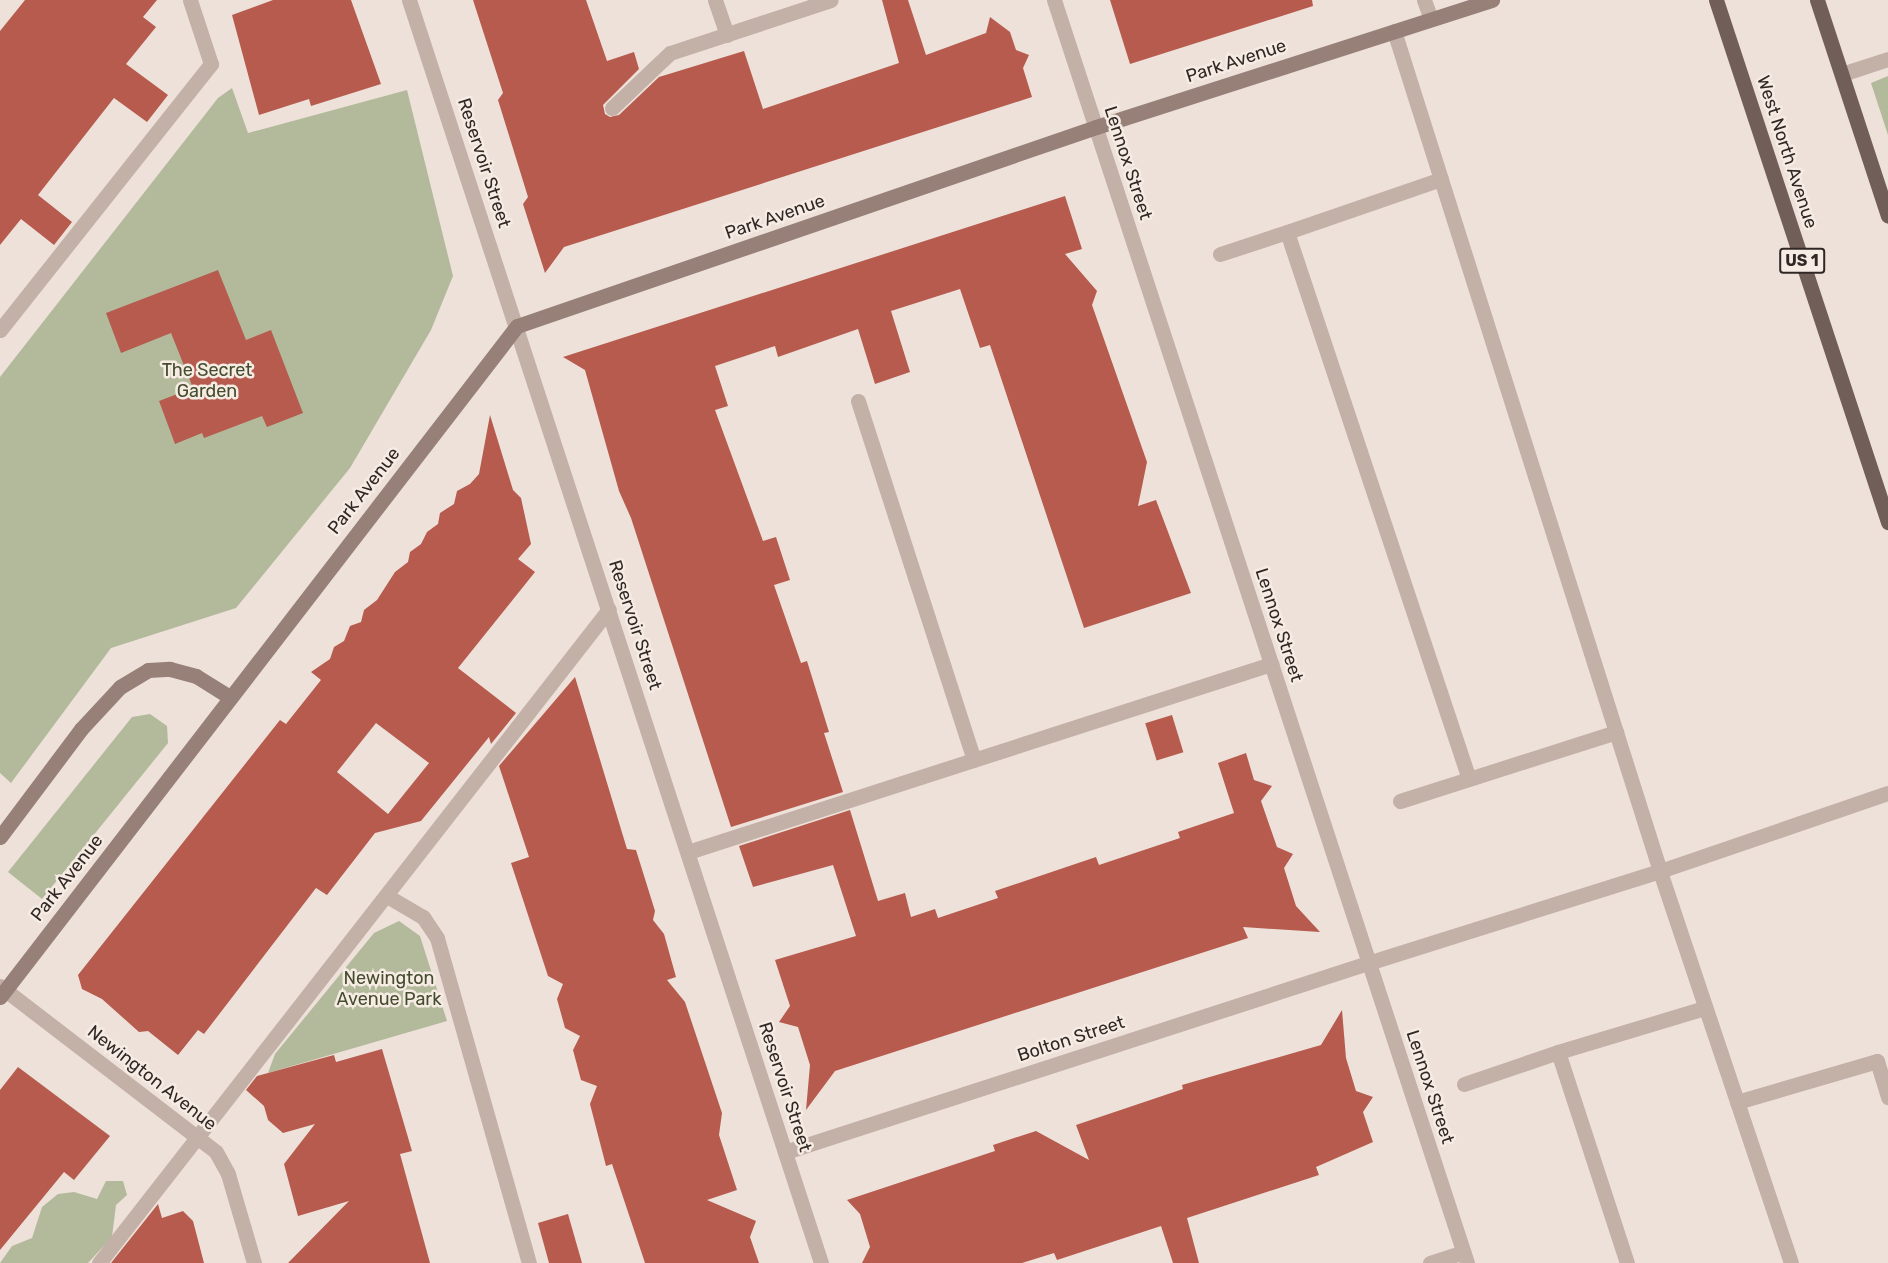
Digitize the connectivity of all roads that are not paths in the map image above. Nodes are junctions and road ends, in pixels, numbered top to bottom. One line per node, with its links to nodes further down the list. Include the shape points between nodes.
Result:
1 (190, 0): 22 (street, via 211,64)
2 (409, 0): 21 (street, Reservoir Street)
3 (715, 0): 12 (street)
4 (831, 0): 12 (street)
5 (1054, 0): 16 (street, Lennox Street)
6 (1424, 0): 10 (street)
7 (1492, 0): 10 (street, Park Avenue)
8 (1716, 0): 24 (main road, West North Avenue / US 1)
9 (1817, 0): 14 (main road)
10 (1431, 20): 11 (street, Park Avenue)
11 (1394, 31): 16 (street, Park Avenue); 17 (street)
12 (727, 35): 15 (street, via 670,53)
13 (1888, 59): 14 (street)
14 (1842, 74): 18 (main road)
15 (612, 108)
16 (1095, 127): 21 (street, Park Avenue); 26 (street, Lennox Street)
17 (1441, 179): 19 (street); 28 (street)
18 (1888, 216)
19 (1287, 232): 20 (street); 30 (street)
20 (1220, 254)
21 (517, 326): 25 (street, Reservoir Street); 27 (street, Park Avenue)
22 (0, 330)
23 (858, 401): 29 (street)
24 (1888, 522)
25 (609, 609): 34 (street, Reservoir Street); 36 (street)
26 (1271, 664): 29 (street); 37 (street, Lennox Street)
27 (229, 697): 33 (street, via 196,676 170,669 148,669 120,687 81,729); 38 (street, Park Avenue)
28 (1616, 732): 30 (street); 35 (street)
29 (974, 760): 34 (street)
30 (1469, 779): 32 (street)
31 (1888, 793): 35 (street, Bolton Street)
32 (1400, 801)
33 (0, 837)
34 (688, 852): 45 (street, Reservoir Street)
35 (1660, 872): 37 (street, Bolton Street); 39 (street)
36 (387, 896): 44 (street); 49 (street, via 423,917 437,938)
37 (1368, 963): 45 (street, Bolton Street); 46 (street, Lennox Street)
38 (2, 991): 44 (street, Newington Avenue)
39 (1706, 1008): 40 (street); 43 (street)
40 (1558, 1052): 41 (street); 52 (street)
41 (1464, 1084)
42 (1888, 1097): 43 (street, via 1877,1061)
43 (1737, 1101): 53 (street)
44 (199, 1139): 47 (street); 48 (street, Newington Avenue, via 216,1152 228,1174)
45 (785, 1152): 50 (street, Reservoir Street)
46 (1465, 1258): 51 (street)
47 (99, 1263)
48 (254, 1263)
49 (529, 1263)
50 (821, 1263)
51 (1430, 1263)
52 (1627, 1263)
53 (1791, 1263)

